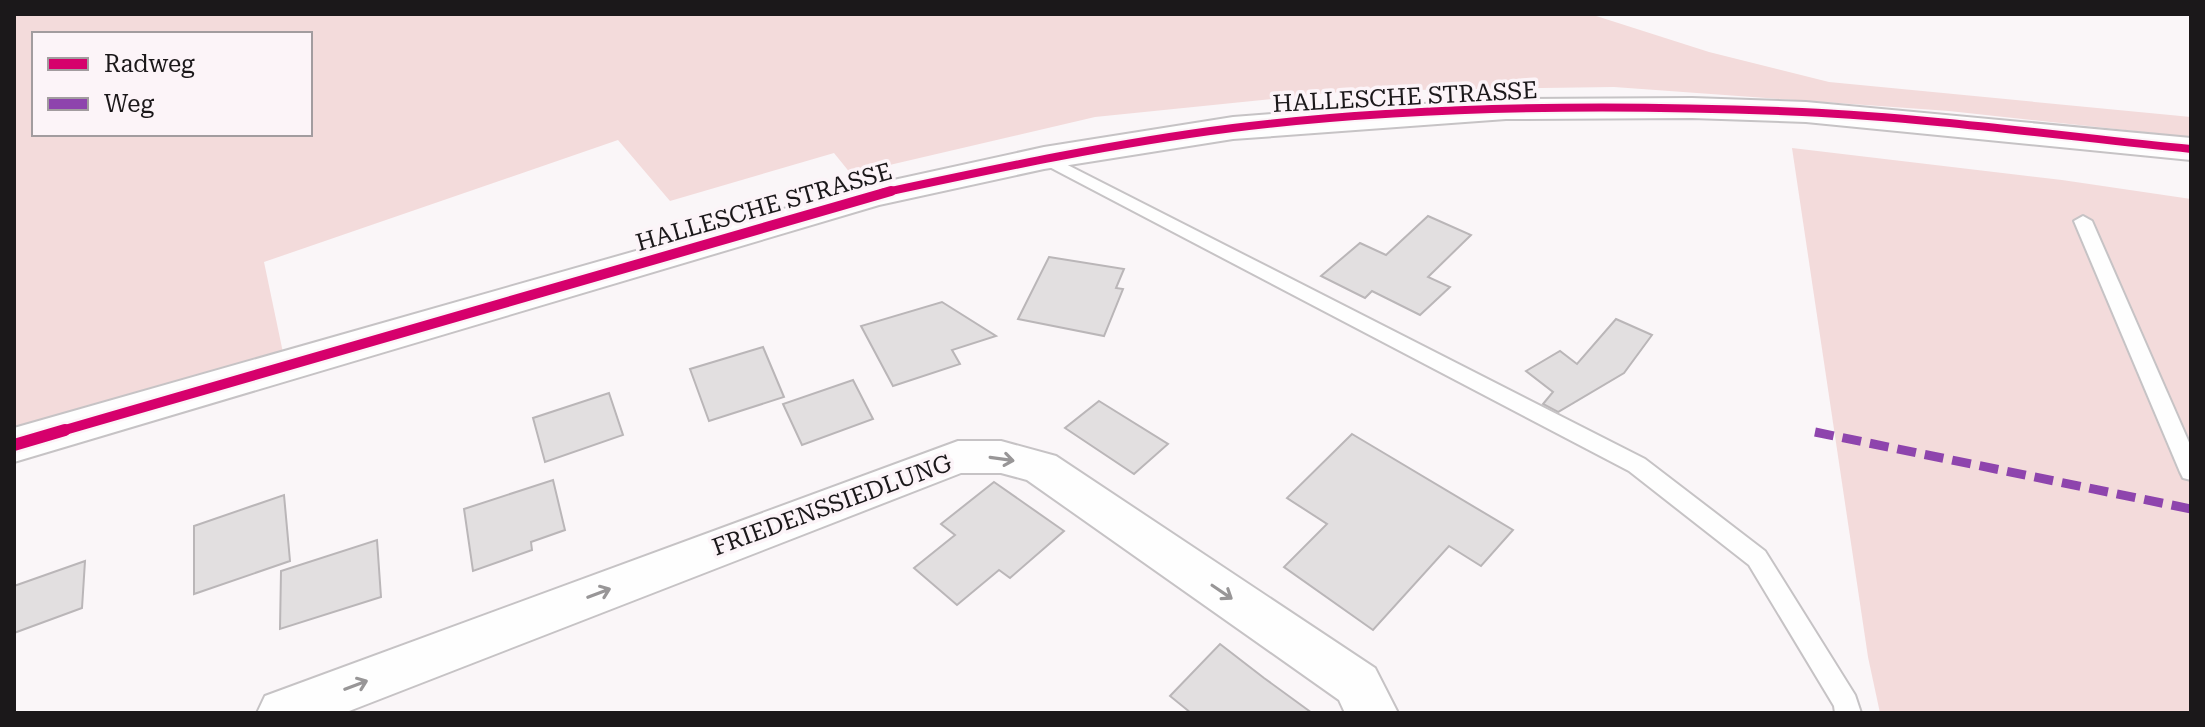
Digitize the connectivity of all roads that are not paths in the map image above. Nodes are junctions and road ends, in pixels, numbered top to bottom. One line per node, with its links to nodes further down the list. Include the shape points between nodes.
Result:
1 (2191, 149): 2 (street, HALLESCHE STRASSE, via 1806,112 1522,108 1233,128)
2 (1044, 158): 4 (street, HALLESCHE STRASSE, via 870,196); 8 (lane, via 1637,465 1757,558)
3 (2083, 221): 5 (lane)
4 (14, 445)
5 (2191, 472)
6 (283, 713): 7 (street, FRIEDENSSIEDLUNG, one-way to 7, via 958,457 1001,457 1041,468 1357,684)
7 (1372, 713)
8 (1848, 713)

